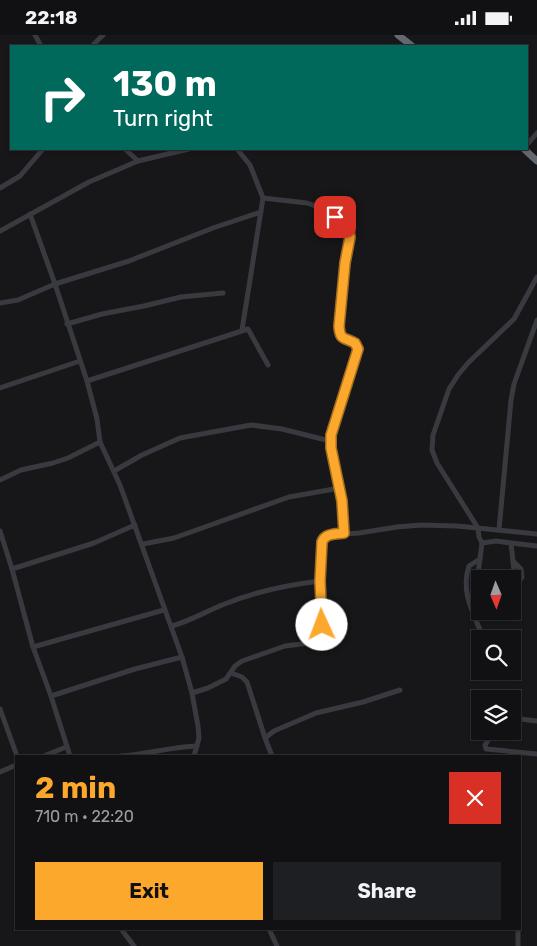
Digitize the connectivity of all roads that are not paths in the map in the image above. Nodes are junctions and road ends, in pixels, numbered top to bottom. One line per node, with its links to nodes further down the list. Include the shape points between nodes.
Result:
1 (102, 35): 3 (street)
2 (398, 35): 4 (highway)
3 (93, 45)
4 (411, 45)
5 (537, 133): 6 (street)
6 (528, 143)
7 (42, 150): 14 (street, via 20,176)
8 (126, 150): 12 (street)
9 (185, 150): 12 (street)
10 (238, 150): 15 (street, via 250,165)
11 (525, 150): 13 (highway)
12 (138, 161): 17 (street, via 89,182)
13 (537, 161)
14 (0, 188)
15 (263, 198): 16 (street); 30 (street, via 307,203 344,221 349,227 339,326 341,337 355,343 358,349)
16 (261, 212): 20 (street, via 129,261); 25 (street)
17 (30, 214): 18 (street); 20 (street)
18 (0, 231)
19 (537, 277): 36 (street, via 514,319 458,375 433,435 432,450 437,463)
20 (55, 284): 22 (street, via 18,300); 24 (street)
21 (223, 293): 24 (street, via 181,297)
22 (0, 303)
23 (537, 319): 37 (street, via 511,400)
24 (67, 324): 26 (street)
25 (242, 330): 27 (street, via 250,331); 28 (street)
26 (80, 361): 28 (street); 29 (street)
27 (268, 365)
28 (87, 381): 31 (street)
29 (0, 388)
30 (330, 441): 32 (street, via 251,425 180,438); 34 (street)
31 (100, 443): 32 (street); 33 (street, via 68,458 22,470)
32 (114, 471): 35 (street)
33 (0, 480)
34 (340, 489): 39 (street); 43 (street, via 289,497 174,537)
35 (135, 525): 43 (street); 47 (street, via 94,543)
36 (478, 528): 37 (street); 39 (street, via 421,525); 41 (street)
37 (499, 530): 40 (street)
38 (0, 531): 47 (street)
39 (344, 533): 49 (street, via 324,538)
40 (537, 534)
41 (482, 543): 42 (street); 45 (street)
42 (511, 543): 44 (street); 46 (street)
43 (143, 544): 51 (street)
44 (537, 546)
45 (480, 559): 48 (street); 50 (street, via 469,566 466,574)
46 (513, 561)
47 (12, 569): 53 (street)
48 (479, 570)
49 (320, 581): 52 (street, via 249,596); 55 (street, via 322,625 318,642 285,646 242,661)
50 (471, 608)
51 (164, 610): 52 (street); 53 (street)
52 (172, 626): 54 (street)
53 (33, 647): 58 (street)
54 (182, 657): 57 (street); 58 (street)
55 (231, 673): 57 (street, via 226,679); 62 (street, via 247,682)
56 (400, 690): 62 (street, via 363,703 316,713)
57 (192, 693): 64 (street, via 198,726)
58 (51, 696): 65 (street)
59 (0, 709): 67 (street)
60 (521, 719): 61 (street)
61 (537, 721)
62 (265, 738): 72 (street)
63 (488, 740): 66 (street, via 486,749)
64 (197, 746): 70 (street); 71 (street)
65 (66, 747): 68 (street); 69 (street)
66 (537, 754)
67 (17, 755)
68 (46, 755)
69 (70, 755)
70 (130, 755)
71 (194, 755)
72 (272, 755)
73 (15, 765): 74 (street)
74 (0, 772)
75 (122, 930): 78 (street)
76 (269, 930): 79 (street)
77 (518, 930): 80 (street)
78 (134, 946)
79 (276, 946)
80 (518, 946)

